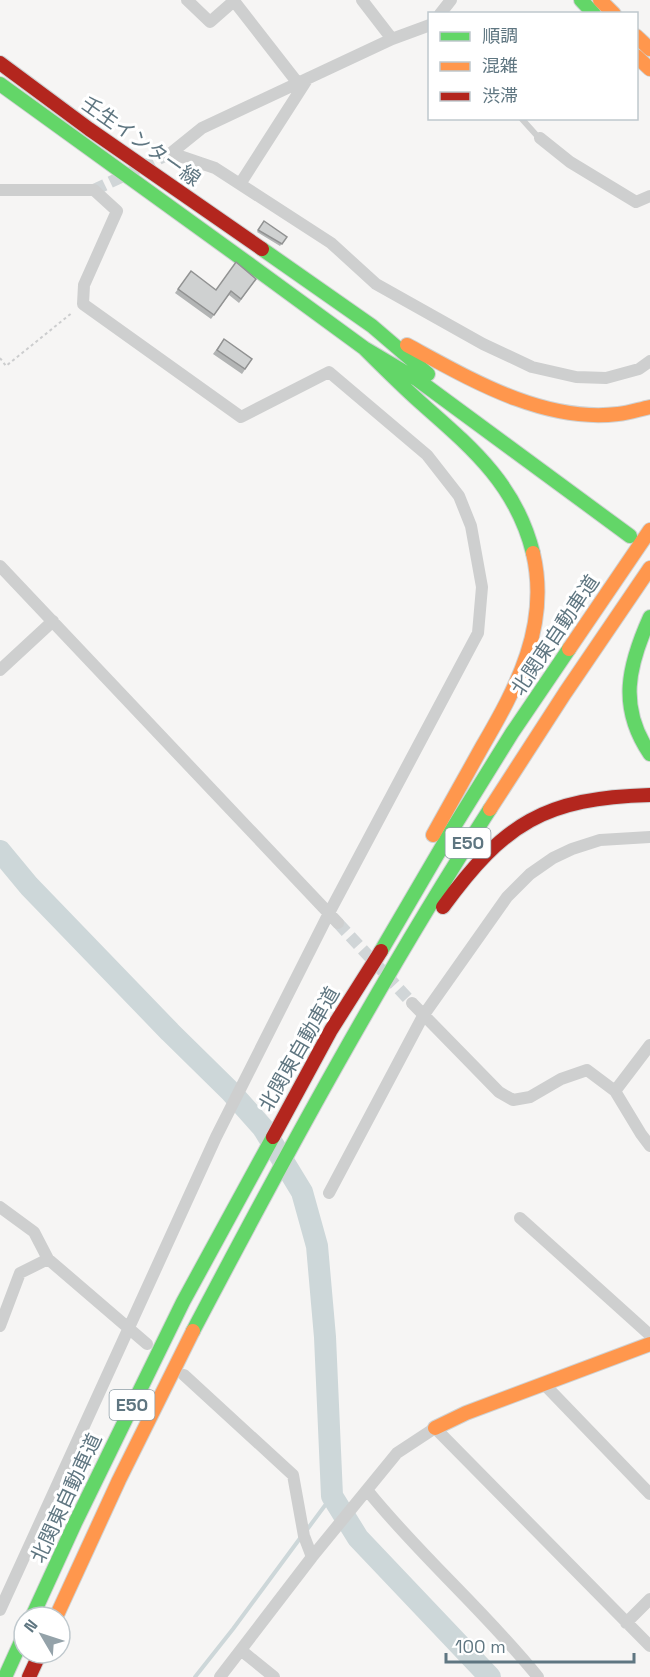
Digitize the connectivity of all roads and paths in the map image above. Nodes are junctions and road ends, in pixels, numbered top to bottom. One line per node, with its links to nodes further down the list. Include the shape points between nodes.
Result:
1 (187, 0): 2 (street, via 210,22)
2 (234, 0): 17 (street)
3 (362, 0): 12 (street)
4 (452, 0): 7 (street)
5 (581, 0): 8 (main road)
6 (600, 0): 9 (main road)
7 (442, 12)
8 (592, 12)
9 (612, 12)
10 (428, 25): 12 (street)
11 (638, 38): 13 (main road)
12 (392, 39): 17 (street)
13 (650, 49)
14 (638, 58): 16 (main road)
15 (0, 63): 25 (main road, 壬生インター線)
16 (650, 69)
17 (302, 80): 21 (street); 21 (street, via 202,128 171,153 215,168)
18 (0, 84): 26 (main road, 壬生インター線)
19 (523, 120): 20 (lane)
20 (540, 138): 23 (street, via 570,162 636,202)
21 (240, 184): 28 (street, via 331,243 376,284 532,367 576,377 606,378 639,369)
22 (0, 190): 24 (street, via 94,190 117,211 84,285)
23 (650, 196)
24 (83, 304): 27 (path, via 6,366); 39 (street, via 241,417 329,372 427,455 459,496 471,526 482,587 478,633)
25 (372, 326): 29 (main road, via 502,393 534,404 590,415); 30 (main road, via 425,372)
26 (364, 348): 30 (main road, via 418,380); 43 (main road, via 501,481 531,542 538,603 532,644 511,697 381,928)
27 (0, 358)
28 (650, 361)
29 (650, 407)
30 (639, 531): 43 (main road, 北関東自動車道 / E50)
31 (0, 566): 34 (street)
32 (650, 568): 46 (main road, 北関東自動車道 / E50, via 461,853)
33 (650, 617): 36 (main road, via 633,661 628,687 634,728)
34 (53, 621): 35 (street); 39 (street)
35 (0, 670)
36 (650, 754)
37 (650, 795): 46 (main road, via 603,796 571,802 529,820 492,848 453,893 358,1047)
38 (650, 837): 42 (street, via 600,840 553,858 530,874 507,897)
39 (329, 913): 40 (street); 53 (street, via 216,1137)
40 (338, 923)
41 (412, 1003): 42 (street)
42 (423, 1016): 45 (street, via 499,1092 513,1101 587,1070); 48 (street)
43 (331, 1029): 64 (main road, 北関東自動車道 / E50, via 156,1355)
44 (650, 1045): 45 (street)
45 (615, 1091): 47 (street)
46 (302, 1127): 65 (main road, 北関東自動車道 / E50, via 252,1215 142,1432)
47 (650, 1146)
48 (329, 1193)
49 (0, 1207): 51 (street, via 34,1232)
50 (520, 1218): 54 (street)
51 (48, 1259): 52 (street, via 20,1273); 53 (street)
52 (0, 1326)
53 (128, 1327): 55 (street); 66 (street)
54 (650, 1338)
55 (147, 1344)
56 (650, 1344): 58 (main road)
57 (184, 1375): 62 (street, via 293,1475 304,1536)
58 (543, 1383): 59 (main road); 61 (street)
59 (435, 1428): 60 (street, via 397,1453); 67 (street)
60 (367, 1490): 62 (street); 74 (street)
61 (650, 1494)
62 (312, 1557): 69 (street)
63 (650, 1599): 67 (street)
64 (38, 1605)
65 (62, 1605)
66 (0, 1610)
67 (626, 1623): 68 (street)
68 (650, 1646)
69 (242, 1651): 72 (street); 73 (street)
70 (12, 1662): 71 (main road)
71 (5, 1677)
72 (220, 1677)
73 (274, 1677)
74 (538, 1677)

